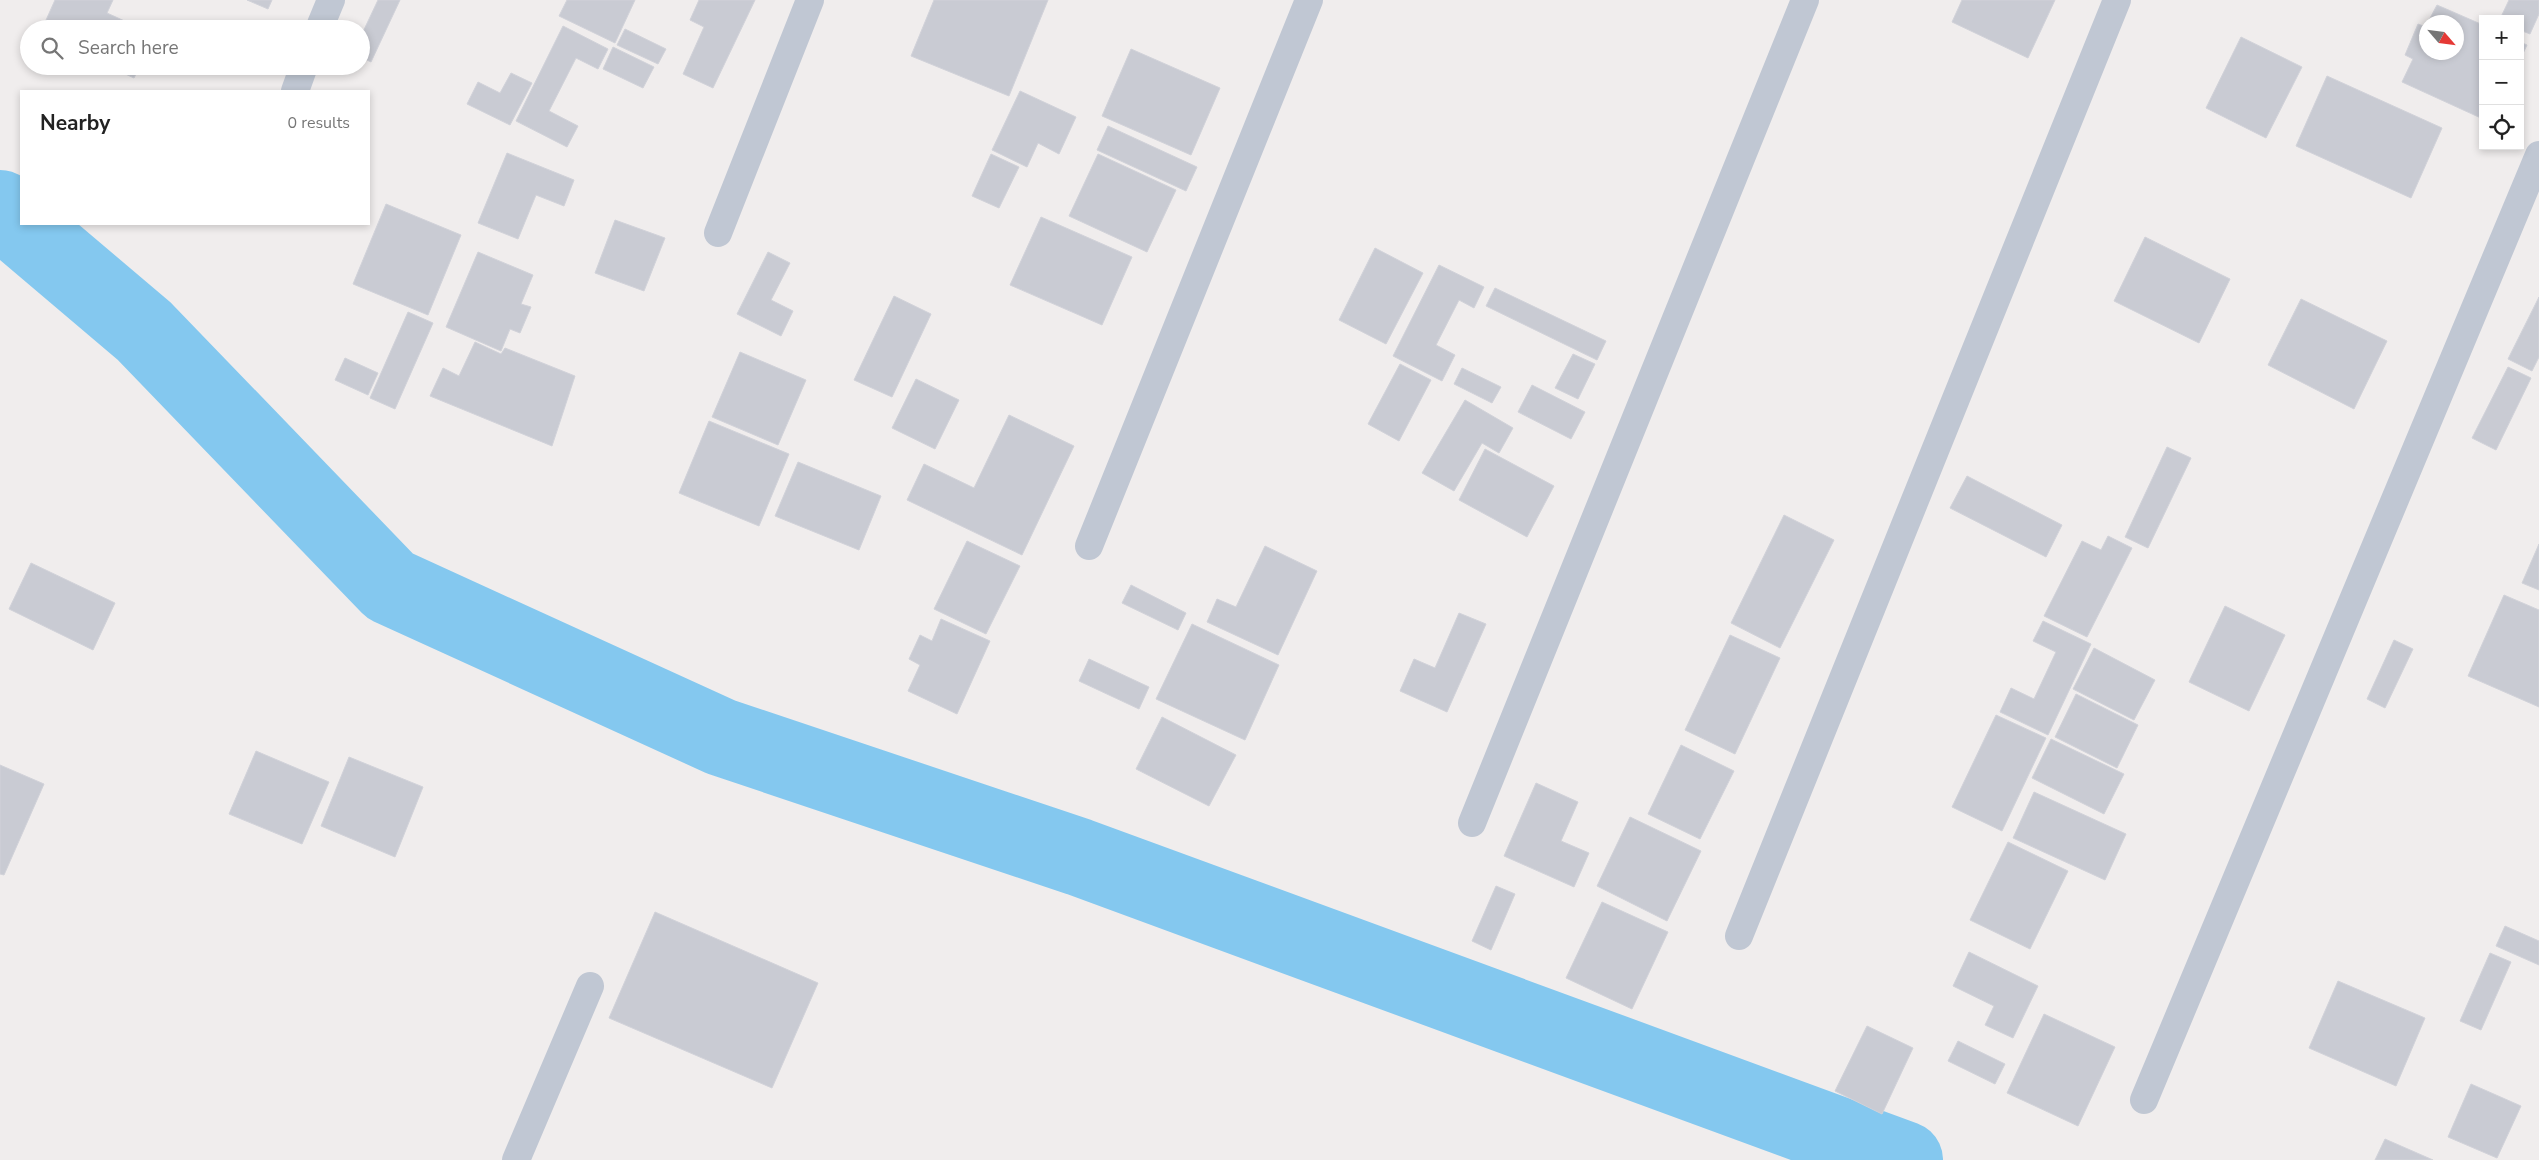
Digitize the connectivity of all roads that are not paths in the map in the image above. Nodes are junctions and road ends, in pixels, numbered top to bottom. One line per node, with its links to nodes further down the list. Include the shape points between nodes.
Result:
1 (331, 0): 6 (street)
2 (810, 0): 10 (street)
3 (1309, 0): 11 (street)
4 (1805, 0): 12 (street)
5 (2117, 0): 13 (street)
6 (323, 20)
7 (300, 75): 8 (street)
8 (294, 90)
9 (2539, 155): 15 (street)
10 (718, 233)
11 (1089, 546)
12 (1472, 823)
13 (1739, 936)
14 (590, 986): 16 (street)
15 (2144, 1100)
16 (516, 1160)

